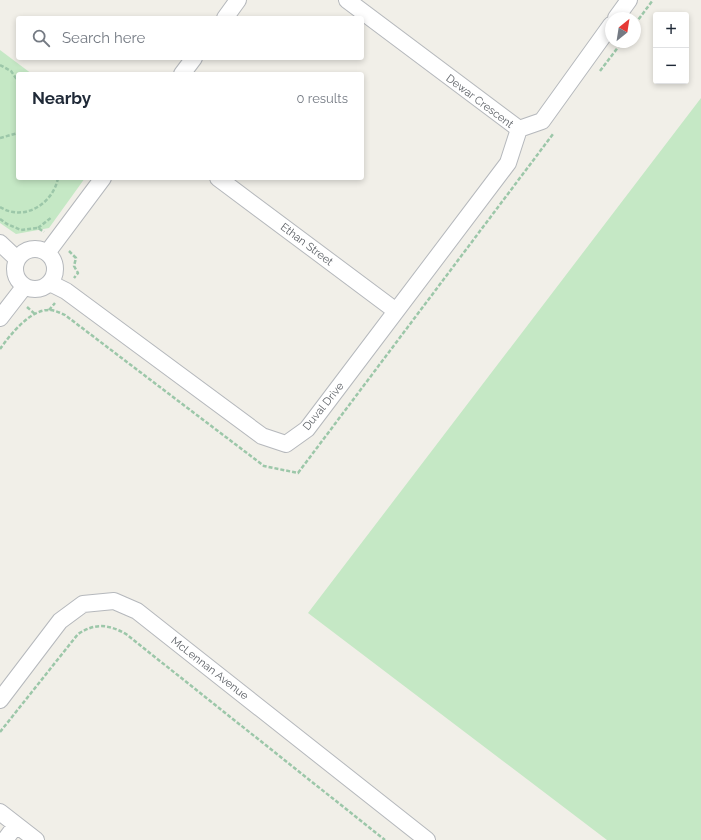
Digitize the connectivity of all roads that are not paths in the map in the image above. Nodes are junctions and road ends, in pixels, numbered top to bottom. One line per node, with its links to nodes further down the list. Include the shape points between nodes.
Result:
1 (238, 0): 5 (street)
2 (347, 0): 9 (street, Dewar Crescent)
3 (629, 0): 4 (street)
4 (620, 12)
5 (226, 16)
6 (605, 33): 9 (street, Dewar Crescent, via 542,121)
7 (192, 60): 8 (street)
8 (184, 72)
9 (519, 130): 17 (street, Duval Drive, via 508,163)
10 (102, 180): 13 (street)
11 (221, 180): 17 (street, Ethan Street)
12 (0, 243): 14 (street)
13 (47, 253): 14 (street, via 30,249); 15 (street, via 52,258 56,270)
14 (17, 259): 16 (street, via 15,275 18,282)
15 (50, 283): 16 (street, via 36,290); 17 (street, Duval Drive, via 66,291 262,436 286,444 307,429)
16 (24, 286): 18 (street)
17 (396, 311)
18 (0, 318)
19 (0, 700): 24 (street, McLennan Avenue, via 60,621 83,604 114,601 137,611)
20 (0, 812): 21 (street)
21 (16, 824): 22 (street); 23 (street)
22 (5, 840)
23 (36, 840)
24 (427, 840)

